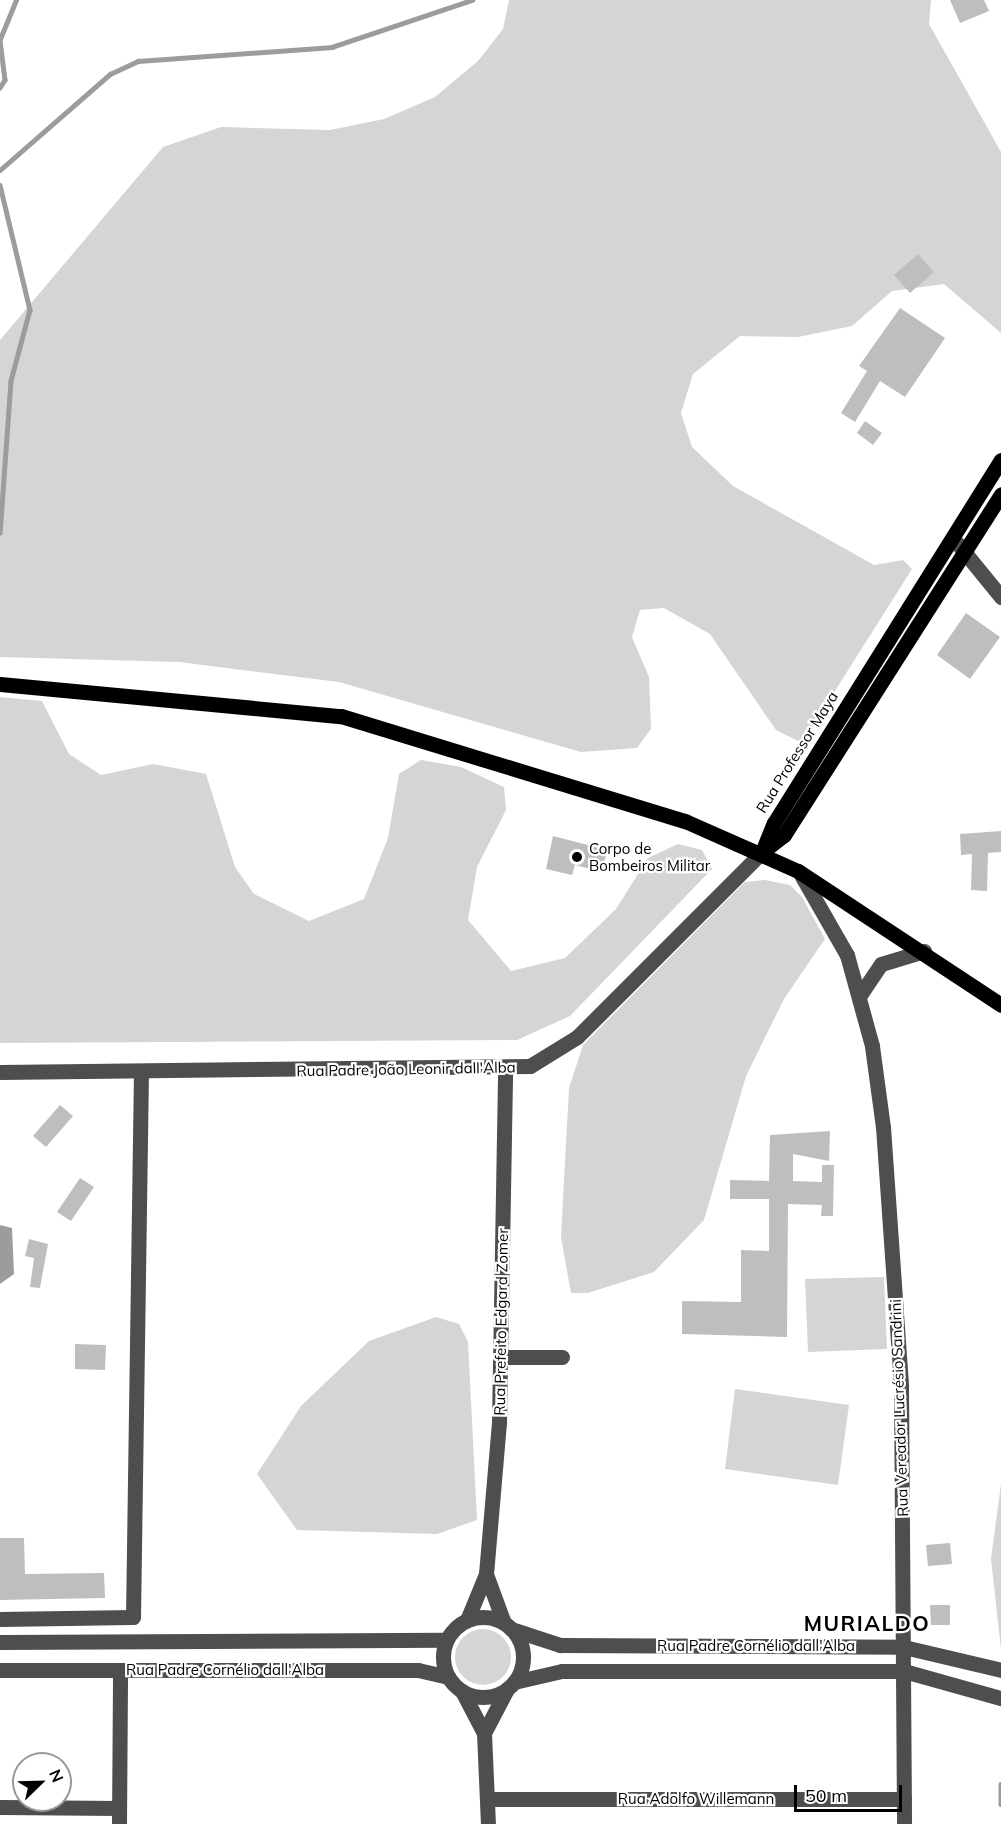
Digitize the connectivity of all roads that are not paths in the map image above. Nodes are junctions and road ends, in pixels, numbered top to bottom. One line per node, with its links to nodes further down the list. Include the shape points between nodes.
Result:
1 (1001, 460): 3 (main road, Rua Professor Maya)
2 (1001, 494): 4 (main road)
3 (952, 540): 4 (street); 7 (main road, Rua Professor Maya, via 774,823)
4 (967, 549): 5 (street); 7 (main road, via 784,835)
5 (1001, 597)
6 (0, 684): 7 (main road, via 288,709 376,724 685,821)
7 (762, 852): 8 (main road); 12 (street, Rua Padre João Leonir dall'Alba, via 578,1037 548,1059)
8 (798, 871): 9 (main road); 10 (street, Rua Vereador Lucrésio Sandrini, via 838,934)
9 (924, 951): 10 (street, via 881,964); 11 (main road)
10 (860, 995): 23 (street, Rua Vereador Lucrésio Sandrini, via 884,1128 900,1350)
11 (1001, 1005)
12 (505, 1068): 14 (street, Rua Padre João Leonir dall'Alba); 15 (street, Rua Prefeito Edgard Zomer)
13 (0, 1072): 14 (street, Rua Padre João Leonir dall'Alba)
14 (141, 1072): 18 (street, via 133,1617)
15 (502, 1357): 16 (street); 17 (street, Rua Prefeito Edgard Zomer)
16 (562, 1357)
17 (486, 1574): 19 (street, Rua Prefeito Edgard Zomer); 20 (street, Rua Prefeito Edgard Zomer)
18 (0, 1619)
19 (467, 1620): 20 (street, via 486,1617); 21 (street)
20 (508, 1626): 23 (street, Rua Padre Cornélio dall'Alba, via 560,1645); 29 (street, via 523,1655)
21 (446, 1640): 22 (street, Rua Padre Cornélio dall'Alba); 28 (street, via 443,1659)
22 (0, 1642)
23 (904, 1647): 26 (street, Rua Vereador Lucrésio Sandrini); 27 (street, Rua Padre Cornélio dall'Alba)
24 (0, 1670): 25 (street, Rua Padre Cornélio dall'Alba)
25 (120, 1670): 28 (street, Rua Padre Cornélio dall'Alba, via 418,1670); 36 (street)
26 (904, 1671): 29 (street, Rua Padre Cornélio dall'Alba, via 562,1671); 31 (street, Rua Padre Cornélio dall'Alba); 34 (street, Rua Vereador Lucrésio Sandrini)
27 (1001, 1671)
28 (448, 1677): 30 (street)
29 (511, 1686): 30 (street, via 490,1697); 32 (street)
30 (462, 1691): 32 (street)
31 (1001, 1698)
32 (484, 1733): 33 (street)
33 (488, 1799): 34 (street, Rua Adolfo Willemann); 38 (street)
34 (904, 1799): 39 (street, Rua Vereador Lucrésio Sandrini)
35 (0, 1807): 36 (street)
36 (119, 1808): 37 (street)
37 (119, 1824)
38 (488, 1824)
39 (904, 1824)

